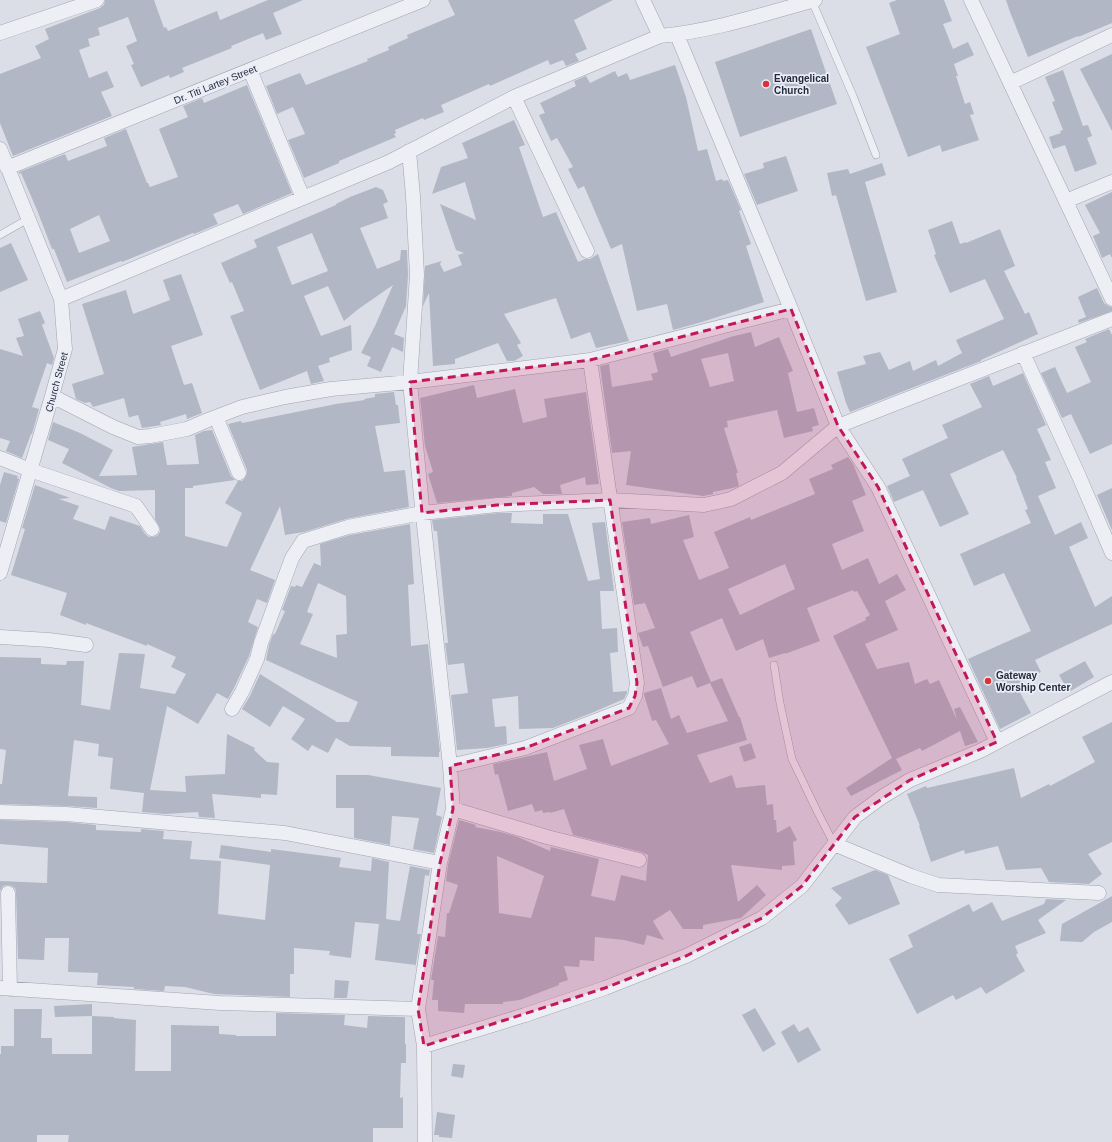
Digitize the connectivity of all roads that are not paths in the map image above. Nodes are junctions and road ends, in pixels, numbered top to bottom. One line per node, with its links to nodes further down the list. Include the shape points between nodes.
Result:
1 (97, 0): 6 (street)
2 (423, 0): 10 (street, Dr. Titi Lartey Street)
3 (643, 0): 9 (street)
4 (814, 0): 7 (street, via 726,25); 15 (lane)
5 (971, 0): 11 (street)
6 (0, 33)
7 (677, 34): 9 (street); 25 (street)
8 (1112, 35): 11 (street)
9 (660, 36): 12 (street)
10 (250, 70): 16 (street, Dr. Titi Lartey Street); 18 (street)
11 (1010, 83): 19 (street)
12 (514, 97): 14 (street); 22 (street)
13 (0, 149): 16 (street, Church Street)
14 (409, 151): 18 (street); 29 (street, via 417,275)
15 (876, 155)
16 (7, 168): 20 (street, Church Street)
17 (1112, 182): 19 (street)
18 (303, 198): 23 (street)
19 (1066, 201): 24 (street)
20 (28, 219): 21 (lane); 23 (street, Church Street)
21 (0, 235)
22 (587, 251)
23 (61, 299): 30 (street, Church Street, via 65,349)
24 (1112, 299)
25 (791, 309): 28 (street); 32 (street)
26 (1112, 319): 27 (street)
27 (1023, 353): 32 (street); 39 (street)
28 (590, 360): 29 (street); 36 (street)
29 (410, 382): 31 (street, via 331,389 285,397 242,407); 37 (street)
30 (52, 396): 31 (street, via 138,437 187,429); 34 (street, Church Street)
31 (216, 417): 35 (street)
32 (838, 426): 36 (street, via 782,473 731,499 704,505); 46 (street, via 878,487)
33 (0, 458): 34 (street)
34 (30, 470): 38 (street, via 136,506); 40 (street, Church Street)
35 (238, 473)
36 (610, 500): 37 (street, via 497,505); 47 (street, via 637,683 635,696 629,708 525,748)
37 (422, 512): 45 (street, via 348,527 303,541 292,558 257,660); 47 (street)
38 (152, 529)
39 (1112, 553)
40 (0, 573)
41 (0, 637): 42 (street)
42 (86, 645)
43 (774, 665): 50 (lane, via 792,759)
44 (1112, 682): 46 (street)
45 (232, 709)
46 (997, 742): 50 (street, via 910,780 882,797 855,817)
47 (450, 766): 48 (street)
48 (453, 809): 51 (street); 52 (street)
49 (0, 812): 52 (street, via 66,814 285,833)
50 (834, 844): 54 (street, via 938,885); 57 (street, via 802,886 762,918 693,952 605,988 525,1016)
51 (639, 860)
52 (440, 863): 56 (street)
53 (8, 893): 55 (street)
54 (1099, 893)
55 (5, 988): 56 (street, via 220,1003)
56 (418, 1009): 57 (street)
57 (424, 1046): 58 (street)
58 (425, 1142)

